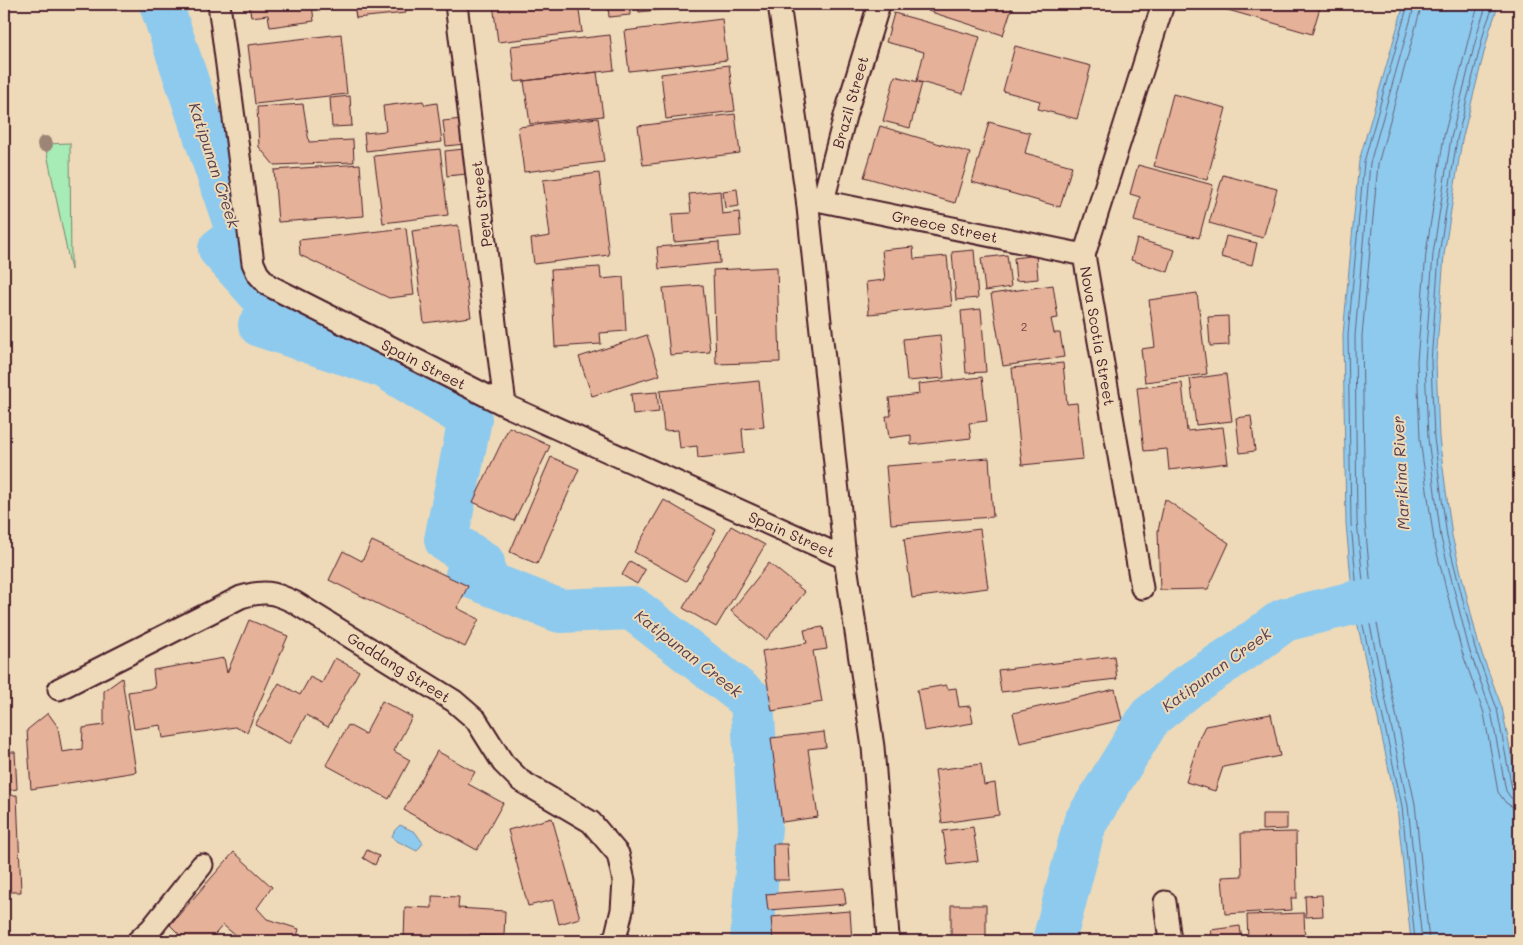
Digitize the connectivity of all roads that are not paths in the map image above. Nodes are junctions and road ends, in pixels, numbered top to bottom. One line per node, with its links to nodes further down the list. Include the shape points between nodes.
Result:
1 (218, 4): 8 (street, Spain Street, via 253,262 258,274 268,285)
2 (456, 4): 8 (street, Peru Street)
3 (779, 4): 6 (street)
4 (879, 4): 6 (street, Brazil Street)
5 (1163, 4): 7 (street, Nova Scotia Street)
6 (815, 200): 7 (street, Greece Street); 9 (street)
7 (1084, 255): 10 (street, Nova Scotia Street)
8 (505, 405): 9 (street, Spain Street)
9 (845, 558): 16 (street, via 873,747)
10 (1142, 588)
11 (59, 689): 15 (street, Gaddang Street, via 242,597 256,592 276,593 454,702 476,720 521,781 592,822 618,854 624,881 622,910)
12 (202, 865): 14 (street, via 151,930)
13 (1165, 902): 17 (street)
14 (138, 941)
15 (612, 941)
16 (888, 941)
17 (1170, 941)

